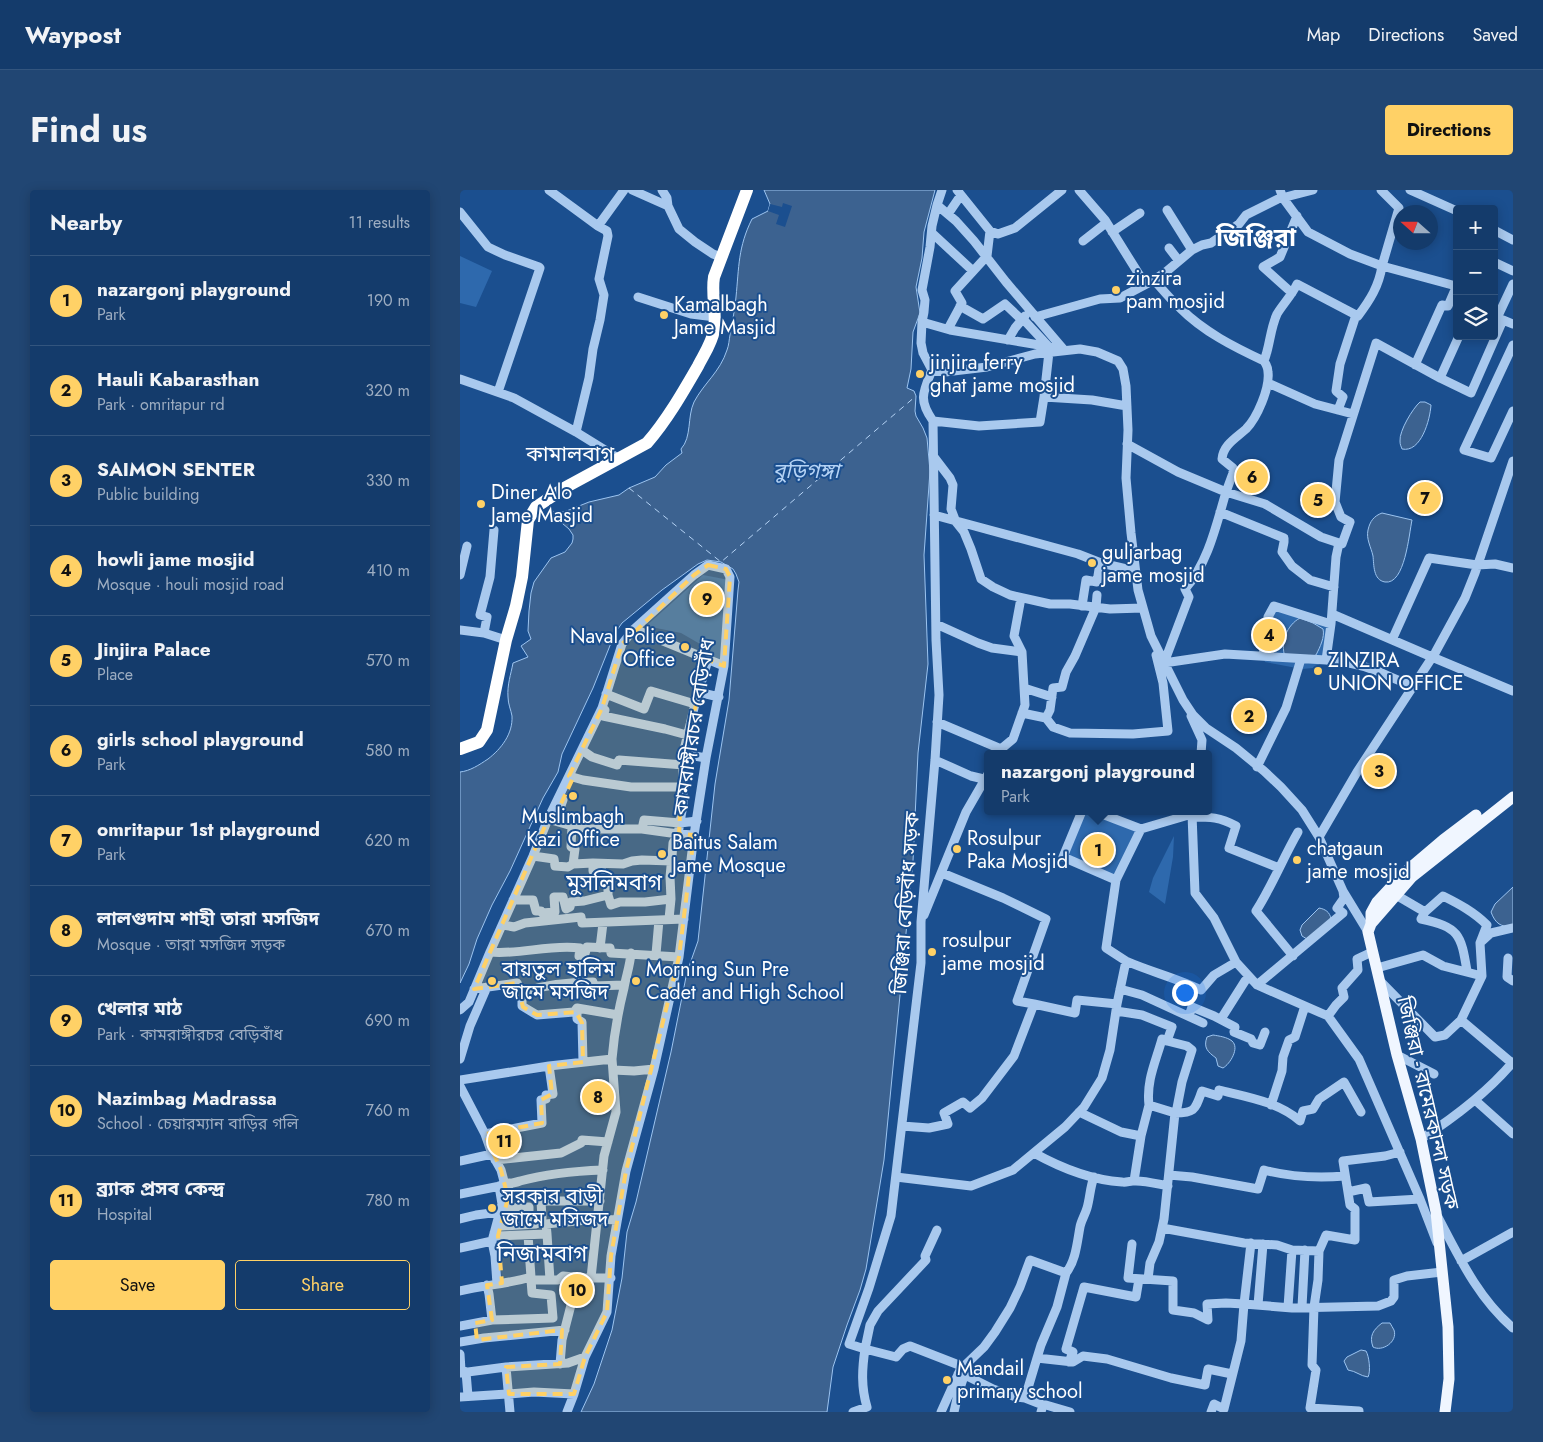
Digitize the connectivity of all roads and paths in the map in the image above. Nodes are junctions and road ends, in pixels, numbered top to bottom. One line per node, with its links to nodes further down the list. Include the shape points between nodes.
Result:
1 (549, 190): 23 (street)
2 (624, 190): 23 (street)
3 (632, 190): 15 (street)
4 (662, 190): 15 (street)
5 (747, 190): 33 (highway)
6 (1062, 190): 24 (street, via 1015,228 998,234)
7 (1313, 190): 13 (street)
8 (1381, 190): 36 (street, via 1399,208)
9 (1410, 190): 16 (street)
10 (943, 191): 14 (street)
11 (1084, 192): 22 (street)
12 (959, 193): 20 (street); 24 (street)
13 (1282, 194): 21 (street); 31 (street, via 1246,215 1232,229)
14 (937, 205): 20 (street); 27 (street)
15 (668, 206): 33 (street, via 679,229)
16 (1453, 209)
17 (1167, 210): 31 (street)
18 (460, 212): 65 (street, via 488,247 539,267)
19 (1140, 213): 25 (street)
20 (948, 214): 32 (street)
21 (1297, 216): 36 (street, via 1308,232); 42 (street, via 1280,257 1263,267)
22 (1106, 223): 25 (street); 29 (street)
23 (598, 226): 72 (street, via 607,231 608,236 599,279 604,295)
24 (990, 231): 32 (street)
25 (1112, 232): 39 (street)
26 (1498, 232): 28 (street)
27 (932, 233): 37 (street); 51 (street, via 923,283)
28 (1513, 240)
29 (1083, 241)
30 (1169, 248): 34 (street)
31 (1192, 250): 34 (street)
32 (987, 256): 37 (street); 46 (street)
33 (721, 257): 48 (highway, via 712,290)
34 (1180, 261): 39 (street)
35 (1498, 264): 38 (street)
36 (1382, 266): 40 (street); 47 (street, via 1380,281 1369,302)
37 (973, 271): 45 (street, via 955,291 962,303)
38 (1513, 271)
39 (1150, 282): 46 (street, via 1120,298 1100,299); 59 (street, via 1200,326)
40 (1453, 284)
41 (1513, 284): 50 (street, via 1497,318)
42 (1292, 293): 47 (street, via 1297,284); 59 (street, via 1277,315)
43 (1453, 293): 60 (street, via 1448,306 1442,305)
44 (638, 297): 48 (street, via 691,314)
45 (960, 306): 49 (street, via 984,319 1005,304); 53 (street)
46 (1032, 314): 49 (street); 58 (street)
47 (1356, 315): 68 (street, via 1340,364 1336,391 1343,397)
48 (715, 317): 76 (highway, via 710,345 654,435 647,443)
49 (1022, 319): 54 (street); 57 (street)
50 (1503, 320): 52 (street); 62 (street, via 1471,393)
51 (922, 322): 53 (street); 61 (street, via 923,353)
52 (1513, 324)
53 (948, 329): 54 (street)
54 (1008, 340): 57 (street)
55 (1457, 340): 62 (street)
56 (1513, 345): 73 (street, via 1464,450 1491,458)
57 (1049, 350): 58 (street); 61 (street, via 987,367 945,372); 66 (street)
58 (1064, 350): 67 (street, via 1080,348 1118,360 1126,386)
59 (1264, 361): 64 (street)
60 (1415, 364): 62 (street); 70 (street, via 1376,343)
61 (932, 370): 71 (street, জিঞ্জিরা বেড়িবাঁধ সড়ক, via 919,395)
62 (1440, 378)
63 (460, 379): 65 (street)
64 (1268, 384): 68 (street); 78 (street, via 1255,418 1229,443 1222,456 1233,468)
65 (498, 392): 72 (street)
66 (1044, 397): 67 (street); 71 (street, via 1040,422 979,426)
67 (1127, 406): 74 (street)
68 (1338, 410): 70 (street)
69 (1513, 411): 73 (street)
70 (1353, 414): 83 (street, via 1339,460 1335,502 1341,516 1350,522 1342,544)
71 (933, 421): 75 (street, জিঞ্জিরা বেড়িবাঁধ সড়ক)
72 (576, 432): 76 (street)
73 (1509, 432)
74 (1127, 444): 78 (street, via 1178,472); 88 (street, via 1126,478)
75 (934, 457): 80 (street, জিঞ্জিরা বেড়িবাঁধ সড়ক); 81 (street, via 953,486 951,509)
76 (618, 458): 103 (highway, via 566,487 531,514 522,577)
77 (1513, 461): 86 (street)
78 (1226, 492): 79 (street); 83 (street, via 1265,504 1321,537)
79 (1220, 512): 90 (street, via 1284,538 1282,552 1292,566 1310,580); 111 (street, via 1210,547 1185,590 1190,597)
80 (934, 516): 81 (street); 97 (street, জিঞ্জিরা বেড়িবাঁধ সড়ক)
81 (956, 522): 85 (street, via 1078,554); 92 (street, via 968,540 981,579 998,590)
82 (494, 530): 101 (street, via 490,577 480,615 487,617)
83 (1339, 543): 90 (street)
84 (467, 546): 89 (street)
85 (1100, 563): 88 (street); 91 (street, via 1097,582 1086,580)
86 (1477, 565): 87 (street); 104 (street, via 1429,558); 107 (street, via 1465,598)
87 (1513, 568)
88 (1135, 571): 95 (street)
89 (460, 575)
90 (1334, 587): 96 (street)
91 (1084, 593): 93 (street); 94 (street, via 1101,595)
92 (1021, 598): 93 (street); 105 (street, via 1014,636)
93 (1082, 606): 94 (street)
94 (1096, 607): 95 (street); 118 (street, via 1062,687 1053,688)
95 (1143, 608): 102 (street)
96 (1332, 614): 98 (street); 104 (street)
97 (936, 624): 105 (street, via 985,646); 125 (street, জিঞ্জিরা বেড়িবাঁধ সড়ক)
98 (1331, 624): 106 (street, via 1274,606 1268,617); 110 (street)
99 (634, 629): 109 (street); 112 (street, কামরাঙ্গীরচর বেড়িবাঁধ, via 708,565 726,569 730,577); 117 (street, কামরাঙ্গীরচর বেড়িবাঁধ, via 622,644)
100 (460, 630): 101 (street)
101 (484, 634): 103 (street)
102 (1150, 636): 111 (street); 124 (street, via 1163,683 1168,731 1070,733 1053,727)
103 (506, 640): 127 (highway, via 487,730 478,742)
104 (1392, 640): 107 (street)
105 (1022, 652): 114 (street)
106 (1262, 656): 108 (street); 111 (street, via 1225,654)
107 (1432, 657): 113 (street); 115 (street)
108 (1301, 659): 110 (street); 136 (street, via 1286,708)
109 (708, 660): 112 (street); 116 (street)
110 (1326, 660): 113 (street, via 1350,663)
111 (1164, 663): 120 (street)
112 (724, 666): 119 (street, কামরাঙ্গীরচর বেড়িবাঁধ)
113 (1414, 686): 157 (street)
114 (1024, 688): 118 (street); 123 (street)
115 (1513, 690)
116 (698, 692): 119 (street); 121 (street)
117 (606, 694): 121 (street, via 644,709 651,691); 122 (street, কামরাঙ্গীরচর বেড়িবাঁধ)
118 (1052, 696): 124 (street)
119 (719, 697): 133 (street, কামরাঙ্গীরচর বেড়িবাঁধ)
120 (1183, 700): 131 (street, via 1202,740); 136 (street, via 1206,728)
121 (695, 704): 126 (street)
122 (602, 708): 126 (street, via 604,716); 128 (street, কামরাঙ্গীরচর বেড়িবাঁধ)
123 (1022, 713): 124 (street); 130 (street, via 1013,738)
124 (1046, 718)
125 (937, 722): 129 (street); 134 (street, জিঞ্জিরা বেড়িবাঁধ সড়ক)
126 (687, 735): 132 (street)
127 (460, 749)
128 (582, 750): 135 (street, via 617,765 620,760); 137 (street, কামরাঙ্গীরচর বেড়িবাঁধ)
129 (998, 750)
130 (1001, 750)
131 (1201, 750)
132 (683, 754): 133 (street); 135 (street)
133 (706, 758): 149 (street, কামরাঙ্গীরচর বেড়িবাঁধ)
134 (935, 760): 138 (street, via 971,776); 174 (street, জিঞ্জিরা বেড়িবাঁধ সড়ক)
135 (684, 765): 140 (street)
136 (1257, 767): 157 (street, via 1302,810)
137 (571, 777): 140 (street, via 631,787); 148 (street, কামরাঙ্গীরচর বেড়িবাঁধ); 151 (street, via 559,809)
138 (984, 778)
139 (984, 783): 163 (street, via 966,812)
140 (684, 787): 150 (street)
141 (1513, 789): 177 (main road, জিঞ্জিরা - রামেরকান্দা সড়ক, via 1403,874 1377,902 1371,913)
142 (1513, 797): 167 (main road, via 1412,877)
143 (1080, 815): 164 (street, via 1063,857)
144 (1104, 815): 152 (street)
145 (1190, 815): 152 (street)
146 (1193, 815): 189 (street, via 1195,893 1214,918)
147 (1198, 815): 162 (street, via 1225,820 1236,826 1229,848)
148 (548, 819): 151 (street); 158 (street, কামরাঙ্গীরচর বেড়িবাঁধ)
149 (697, 821): 150 (street); 156 (street, কামরাঙ্গীরচর বেড়িবাঁধ)
150 (680, 823): 153 (street, via 644,820); 155 (street)
151 (572, 826): 153 (street); 161 (street, via 571,847 576,849)
152 (1141, 829): 164 (street)
153 (642, 830): 155 (street)
154 (1298, 832): 162 (street)
155 (678, 834): 156 (street); 159 (street, via 673,843)
156 (694, 835): 172 (street, কামরাঙ্গীরচর বেড়িবাঁধ)
157 (1319, 836): 165 (street)
158 (533, 856): 161 (street, via 554,859 555,866); 169 (street, কামরাঙ্গীরচর বেড়িবাঁধ)
159 (672, 861): 160 (street); 168 (street)
160 (593, 863): 161 (street); 166 (street, via 593,871 602,871)
161 (573, 864)
162 (1279, 868): 185 (street, via 1256,911)
163 (942, 872): 174 (street); 202 (street, via 1046,919 1017,1001)
164 (1116, 880): 188 (street, via 1106,948)
165 (1343, 891): 177 (street); 185 (street, via 1344,898 1337,908 1343,913)
166 (608, 895): 168 (street, via 611,905); 169 (street, via 571,902 570,908 566,909 564,897 554,897 555,912 542,913 536,911 533,900)
167 (1396, 895): 170 (street); 177 (main road)
168 (671, 899): 171 (street)
169 (513, 900): 176 (street, কামরাঙ্গীরচর বেড়িবাঁধ)
170 (1425, 912): 179 (street, via 1443,896 1461,906 1487,925); 191 (street, via 1421,919 1440,923 1458,935)
171 (669, 919): 172 (street); 173 (street)
172 (684, 919): 186 (street, কামরাঙ্গীরচর বেড়িবাঁধ)
173 (659, 920): 175 (street); 184 (street)
174 (921, 922): 232 (street, জিঞ্জিরা বেড়িবাঁধ সড়ক, via 921,963)
175 (603, 923): 176 (street, via 582,924 581,916 514,927); 180 (street)
176 (503, 925): 181 (street, কামরাঙ্গীরচর বেড়িবাঁধ)
177 (1370, 928): 182 (main road, জিঞ্জিরা - রামেরকান্দা সড়ক)
178 (1513, 928): 179 (street, via 1491,933)
179 (1480, 943): 192 (street)
180 (600, 948): 181 (street, via 586,947 584,957 579,956 579,947); 183 (street, via 610,948 611,953)
181 (490, 952): 199 (street, কামরাঙ্গীরচর বেড়িবাঁধ)
182 (1372, 952): 190 (main road, জিঞ্জিরা - রামেরকান্দা সড়ক); 209 (street, via 1357,959 1358,970 1342,988 1344,997)
183 (631, 953): 184 (street); 196 (street)
184 (656, 954): 186 (street)
185 (1293, 956): 197 (street)
186 (679, 957): 221 (street, কামরাঙ্গীরচর বেড়িবাঁধ)
187 (1508, 958): 195 (street, via 1506,977)
188 (1126, 961): 189 (street, via 1201,990 1214,975); 200 (street)
189 (1236, 962): 193 (street)
190 (1377, 968): 191 (street, via 1423,956 1443,966); 194 (main road, জিঞ্জিরা - রামেরকান্দা সড়ক)
191 (1467, 971): 192 (street)
192 (1482, 976): 211 (street)
193 (1249, 977): 197 (street); 210 (street)
194 (1380, 981): 211 (street, via 1435,1037 1445,1035); 215 (main road, জিঞ্জিরা - রামেরকান্দা সড়ক)
195 (1513, 981)
196 (624, 984): 201 (street, via 594,986 592,982 573,982); 207 (street)
197 (1257, 985): 203 (street)
198 (487, 987): 199 (street); 201 (street, via 517,983); 216 (street)
199 (474, 989): 206 (street, কামরাঙ্গীরচর বেড়িবাঁধ, via 469,1002)
200 (1120, 989): 204 (street); 208 (street)
201 (522, 992): 205 (street, via 522,1006 537,1015 574,1012)
202 (1034, 1004): 204 (street, via 1075,1013 1077,1000); 232 (street, via 1014,1056 982,1098 970,1108 963,1102 944,1113 948,1124 929,1128)
203 (1305, 1006): 209 (street); 227 (street, via 1283,1057)
204 (1116, 1007): 214 (street, via 1172,1027); 229 (street, via 1102,1078)
205 (578, 1008): 207 (street); 218 (street, via 577,1019 582,1022)
206 (460, 1010)
207 (618, 1015): 217 (street)
208 (1189, 1016): 210 (street, via 1192,1007); 212 (street)
209 (1328, 1016): 238 (street, via 1359,1059)
210 (1221, 1020): 213 (street, via 1235,1027 1234,1032 1260,1045)
211 (1461, 1020): 219 (street)
212 (1203, 1023)
213 (1265, 1032)
214 (1167, 1041): 228 (street, via 1162,1039 1150,1076); 231 (street, via 1192,1050)
215 (1397, 1056): 223 (street); 236 (main road, জিঞ্জিরা - রামেরকান্দা সড়ক)
216 (460, 1059)
217 (612, 1059): 218 (street); 222 (street)
218 (583, 1062): 220 (street)
219 (1513, 1063): 226 (street)
220 (549, 1066): 224 (street); 233 (street, via 553,1094 541,1100 542,1123)
221 (654, 1069): 222 (street); 258 (street, কামরাঙ্গীরচর বেড়িবাঁধ, via 626,1171)
222 (613, 1070): 237 (street, via 616,1112)
223 (1434, 1074)
224 (460, 1080)
225 (460, 1086): 233 (street)
226 (1474, 1100): 234 (street); 236 (street)
227 (1271, 1104): 230 (street, via 1290,1112 1300,1121 1303,1111 1313,1109 1319,1099 1344,1082); 231 (street, via 1220,1090 1218,1096 1202,1091 1195,1108 1188,1113)
228 (1149, 1105): 231 (street); 235 (street)
229 (1079, 1112): 235 (street, via 1121,1132); 239 (street)
230 (1362, 1112)
231 (1176, 1113): 243 (street)
232 (902, 1126): 245 (street, জিঞ্জিরা বেড়িবাঁধ সড়ক)
233 (485, 1134): 240 (street)
234 (1513, 1134)
235 (1142, 1136): 247 (street)
236 (1420, 1139): 255 (main road, জিঞ্জিরা - রামেরকান্দা সড়ক)
237 (608, 1142): 240 (street, via 582,1140 581,1144 561,1153); 242 (street)
238 (1400, 1152): 244 (street, via 1343,1161); 252 (street)
239 (1034, 1153): 245 (street, via 1013,1170 971,1186); 246 (street, via 1073,1172)
240 (494, 1157): 241 (street); 248 (street)
241 (460, 1161)
242 (603, 1170): 248 (street, via 528,1178); 253 (street)
243 (1169, 1175): 244 (street, via 1258,1189 1264,1170 1299,1177); 249 (street)
244 (1345, 1176): 250 (street)
245 (896, 1177): 298 (street, জিঞ্জিরা বেড়িবাঁধ সড়ক, via 891,1216 849,1344)
246 (1094, 1177): 247 (street, via 1124,1183); 277 (street, via 1080,1225 1078,1245)
247 (1134, 1181): 249 (street)
248 (504, 1185): 251 (street); 254 (street)
249 (1168, 1186): 261 (street)
250 (1348, 1192): 252 (street, via 1366,1188 1369,1202); 274 (street, via 1350,1205 1355,1209 1355,1240 1326,1235)
251 (460, 1194)
252 (1420, 1199): 273 (street)
253 (600, 1202): 254 (street, via 541,1201 542,1218 529,1219 529,1207); 257 (street)
254 (502, 1210): 256 (street); 260 (street); 266 (street)
255 (1436, 1212): 273 (main road, জিঞ্জিরা - রামেরকান্দা সড়ক); 275 (street)
256 (460, 1219)
257 (597, 1219): 258 (street); 259 (street); 279 (street)
258 (617, 1220): 280 (street, কামরাঙ্গীরচর বেড়িবাঁধ)
259 (546, 1224): 260 (street); 264 (street)
260 (502, 1226): 266 (street)
261 (1162, 1228): 267 (street); 281 (street, via 1160,1242)
262 (937, 1230): 298 (street, via 926,1260 878,1311 870,1325)
263 (1513, 1232): 275 (street)
264 (547, 1234): 265 (street); 282 (street)
265 (528, 1235): 266 (street); 278 (street)
266 (495, 1236): 270 (street); 283 (street)
267 (1251, 1243): 269 (street); 286 (street)
268 (1132, 1244): 281 (street, via 1128,1278)
269 (1263, 1244): 271 (street); 287 (street)
270 (460, 1248)
271 (1292, 1250): 272 (street); 288 (street)
272 (1304, 1250): 274 (street); 289 (street)
273 (1440, 1250): 276 (main road, জিঞ্জিরা - রামেরকান্দা সড়ক)
274 (1319, 1251): 290 (street)
275 (1461, 1261): 294 (street, via 1485,1299)
276 (1442, 1272): 290 (street, via 1394,1280 1394,1297 1378,1306); 322 (main road, জিঞ্জিরা - রামেরকান্দা সড়ক, via 1448,1327)
277 (1066, 1273): 301 (street, via 1058,1307); 306 (street, via 1030,1260 1020,1287 995,1332)
278 (531, 1278): 282 (street); 283 (street); 291 (street, via 532,1293 551,1295 553,1318)
279 (587, 1278): 280 (street); 282 (street, via 563,1276); 295 (street, via 571,1304)
280 (611, 1278): 300 (street, কামরাঙ্গীরচর বেড়িবাঁধ, via 607,1312)
281 (1144, 1279): 286 (street, via 1173,1281 1173,1310 1194,1313 1208,1320 1207,1304); 302 (street, via 1136,1297 1084,1287 1066,1349 1073,1352)
282 (550, 1280)
283 (500, 1283): 284 (street)
284 (487, 1286): 285 (street); 291 (street)
285 (460, 1291)
286 (1244, 1304): 287 (street); 307 (street, via 1241,1342)
287 (1258, 1305): 288 (street)
288 (1288, 1307): 289 (street)
289 (1302, 1307): 290 (street)
290 (1314, 1307): 321 (street, via 1312,1365 1316,1370 1310,1408)
291 (492, 1320): 292 (street)
292 (475, 1322): 293 (street); 296 (street)
293 (460, 1326)
294 (1513, 1328)
295 (565, 1330): 296 (street); 303 (street)
296 (477, 1340): 297 (street)
297 (460, 1342)
298 (864, 1348): 306 (street, via 896,1357 910,1346); 313 (street, via 863,1392)
299 (460, 1354): 305 (street)
300 (585, 1357): 303 (street); 309 (street, কামরাঙ্গীরচর বেড়িবাঁধ)
301 (1037, 1358): 302 (street); 311 (street)
302 (1069, 1362): 307 (street, via 1083,1356 1107,1359 1205,1385 1208,1369)
303 (560, 1364): 304 (street)
304 (506, 1367): 305 (street); 308 (street)
305 (463, 1372): 310 (street)
306 (962, 1372): 311 (street, via 1008,1394); 317 (street); 318 (street)
307 (1232, 1374): 320 (street, via 1224,1409 1214,1404)
308 (508, 1394): 309 (street); 310 (street); 314 (street)
309 (574, 1394): 315 (street, কামরাঙ্গীরচর বেড়িবাঁধ)
310 (464, 1397)
311 (1025, 1398): 312 (street)
312 (1042, 1409): 319 (street, via 1046,1405)
313 (868, 1410): 316 (street)
314 (510, 1412)
315 (567, 1412)
316 (853, 1412)
317 (941, 1412)
318 (954, 1412)
319 (1070, 1412)
320 (1211, 1412)
321 (1359, 1412)
322 (1446, 1412)

